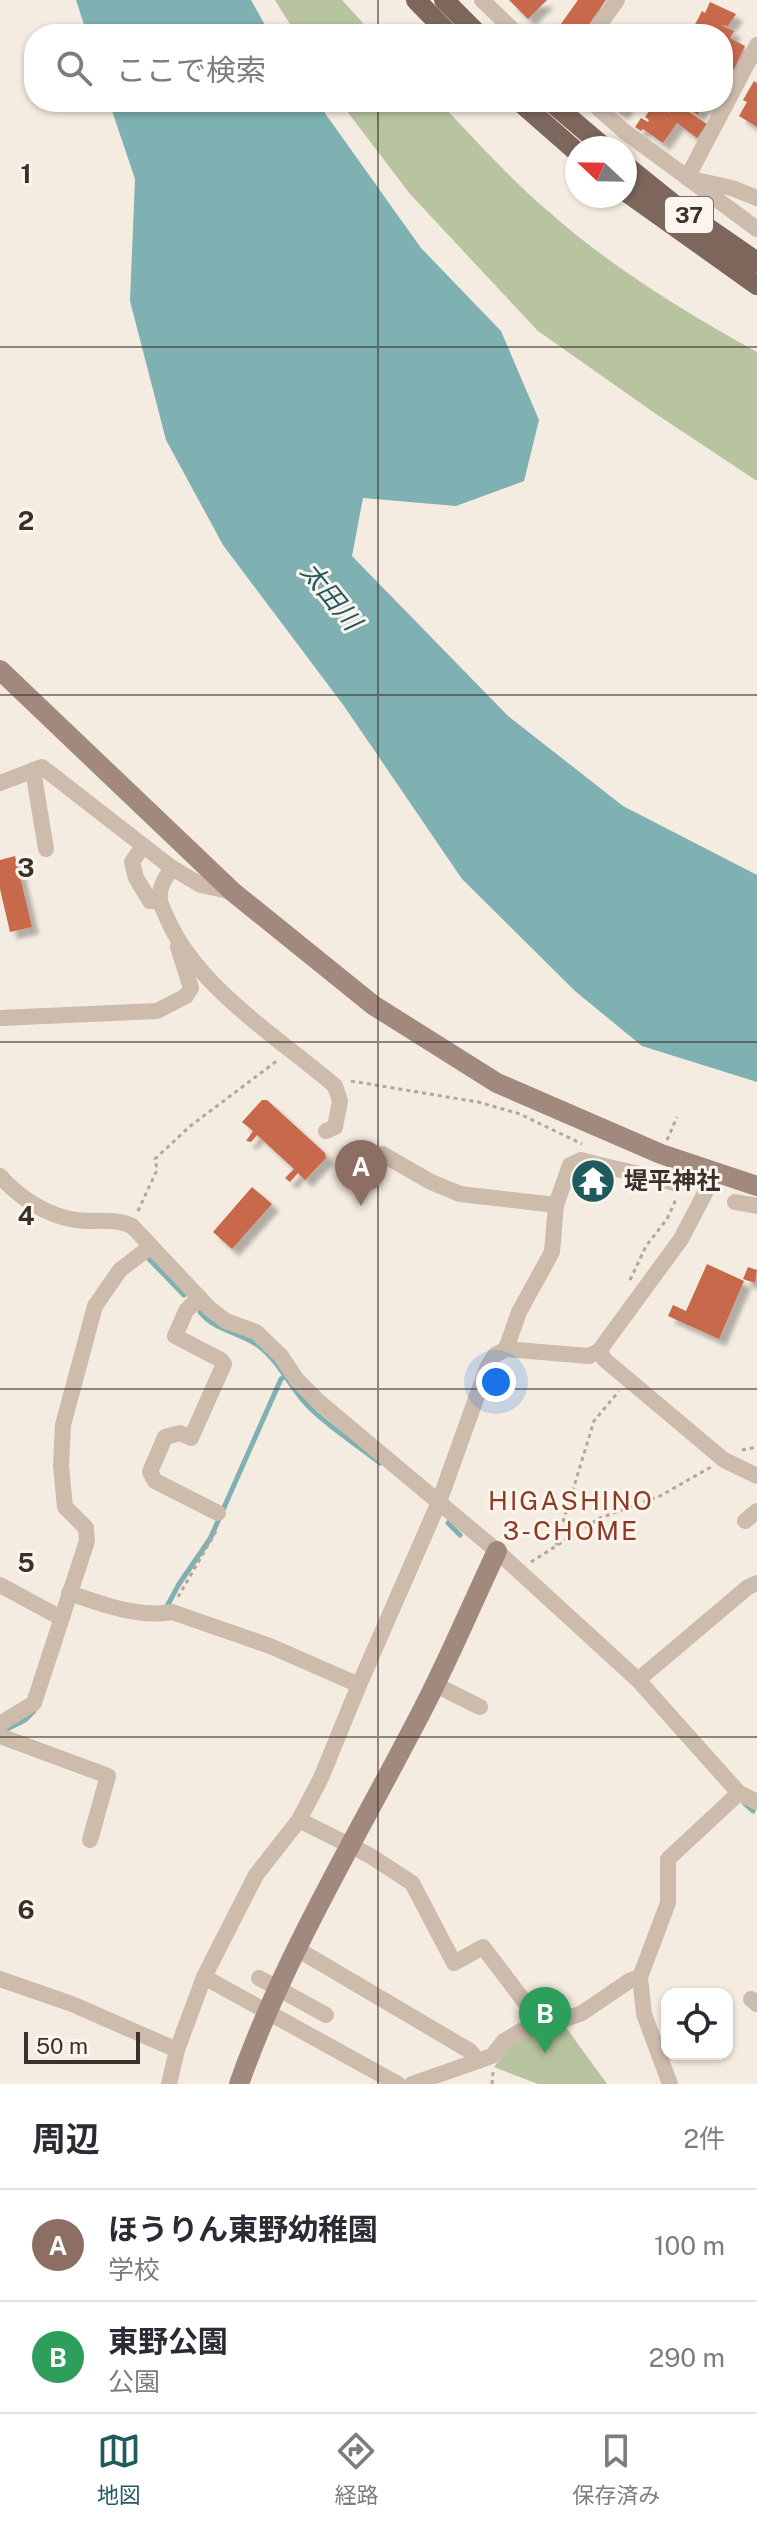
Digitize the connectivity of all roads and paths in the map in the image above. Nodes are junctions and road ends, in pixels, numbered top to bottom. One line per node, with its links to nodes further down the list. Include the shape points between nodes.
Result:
1 (416, 0): 5 (main road)
2 (444, 0): 6 (main road)
3 (482, 0): 7 (street)
4 (617, 0): 8 (street)
5 (439, 24)
6 (468, 24)
7 (507, 24)
8 (600, 24)
9 (757, 45): 10 (street)
10 (733, 91)
11 (531, 112): 16 (main road)
12 (563, 112): 15 (main road)
13 (602, 112): 18 (street)
14 (722, 112): 18 (street)
15 (591, 136)
16 (565, 141)
17 (637, 175): 22 (main road, 37)
18 (687, 178): 19 (street); 21 (street)
19 (757, 198)
20 (637, 200): 23 (main road, 37)
21 (757, 229)
22 (757, 262)
23 (757, 285)
24 (0, 670): 30 (street)
25 (33, 770): 26 (street); 27 (street, via 42,767); 28 (street)
26 (0, 783)
27 (143, 846): 29 (street); 31 (street, via 132,862 136,878 150,901)
28 (46, 849)
29 (172, 868): 30 (street, via 201,885); 31 (street, via 161,884)
30 (233, 892): 43 (street, via 373,1005 497,1083)
31 (160, 901): 32 (street)
32 (174, 935): 33 (street, via 191,988 157,1011); 35 (street, via 231,1000)
33 (0, 1018)
34 (287, 1065): 51 (path, via 277,1059 155,1159 157,1170)
35 (335, 1086): 37 (street, via 340,1101 335,1127); 38 (path, via 346,1081 478,1102 520,1114)
36 (677, 1117): 39 (path)
37 (326, 1131)
38 (583, 1145)
39 (664, 1148)
40 (382, 1154): 49 (street, via 460,1194)
41 (621, 1163): 42 (street)
42 (642, 1173): 45 (street); 49 (street, via 581,1160 570,1165)
43 (715, 1174): 46 (street); 56 (street, via 681,1239)
44 (0, 1176): 51 (street, via 36,1206 75,1220 118,1219)
45 (674, 1183)
46 (757, 1186)
47 (735, 1202): 50 (street)
48 (674, 1203): 53 (path)
49 (556, 1205): 55 (street, via 552,1252 519,1312)
50 (757, 1206)
51 (132, 1226): 52 (street)
52 (150, 1247): 54 (street); 67 (street, via 120,1270 95,1306 63,1425 65,1507 86,1528 87,1541)
53 (628, 1284)
54 (199, 1297): 60 (street, via 226,1321 256,1332 319,1402); 61 (street, via 175,1336 224,1364 191,1438 180,1433 165,1437 150,1472 155,1481)
55 (506, 1349): 56 (street, via 589,1356); 60 (street, via 487,1368)
56 (599, 1351): 57 (street)
57 (628, 1379): 58 (street); 62 (path, via 594,1421)
58 (724, 1460): 59 (street); 62 (path, via 660,1496 600,1518)
59 (757, 1476)
60 (439, 1502): 63 (street); 72 (street)
61 (221, 1515): 68 (path, via 211,1545)
62 (556, 1545): 64 (path)
63 (497, 1551): 64 (street); 71 (street)
64 (518, 1571): 70 (street)
65 (757, 1583): 70 (street)
66 (0, 1585): 69 (street)
67 (69, 1593): 68 (street, via 118,1609); 69 (street)
68 (172, 1612): 72 (street)
69 (61, 1618): 74 (street, via 34,1703)
70 (638, 1680): 76 (street)
71 (434, 1684): 73 (street); 80 (street)
72 (359, 1685): 78 (street)
73 (480, 1707)
74 (0, 1724)
75 (0, 1736): 79 (street, via 108,1776)
76 (739, 1793): 77 (street); 83 (street, via 668,1859 668,1903)
77 (757, 1802)
78 (299, 1820): 80 (street); 82 (street, via 256,1875)
79 (90, 1840)
80 (350, 1846): 81 (street); 89 (street, via 412,1883 454,1963 483,1947)
81 (297, 1949): 86 (street); 91 (street, via 470,2051)
82 (204, 1977): 87 (street); 90 (street)
83 (640, 1977): 89 (street, via 582,2013); 96 (street, via 644,2014)
84 (259, 1978): 86 (street)
85 (0, 1979): 90 (street)
86 (278, 1988): 87 (street); 88 (street)
87 (267, 2012): 93 (street); 94 (street)
88 (326, 2015)
89 (543, 2026): 91 (street, via 521,2031)
90 (177, 2050): 92 (street)
91 (478, 2061): 95 (street)
92 (169, 2084)
93 (239, 2084)
94 (397, 2084)
95 (412, 2084)
96 (670, 2084)

